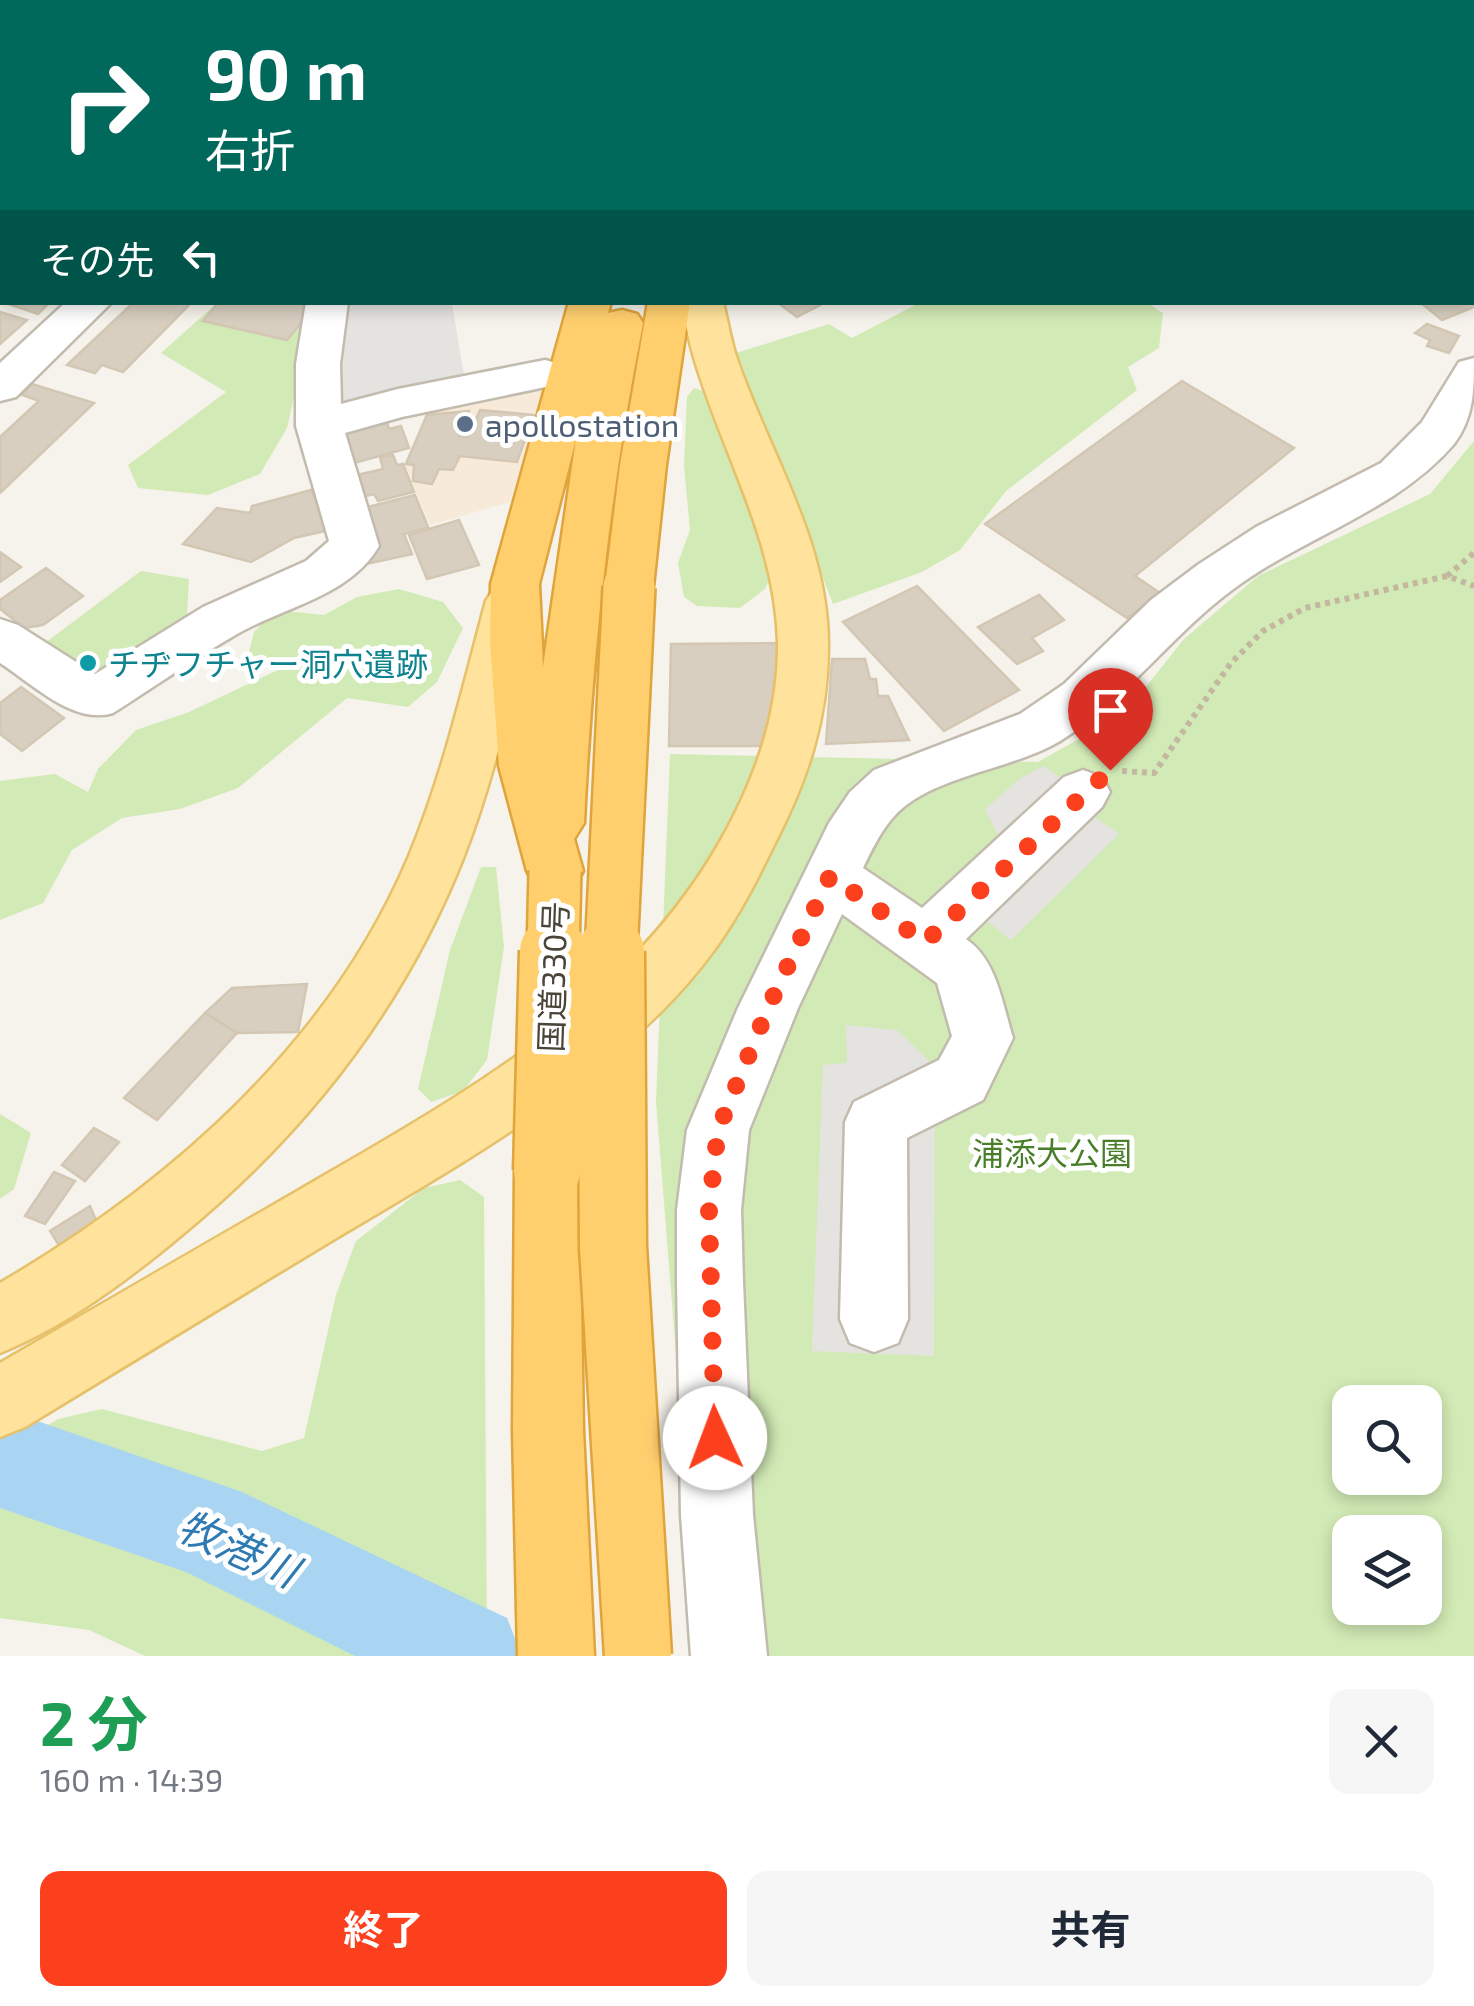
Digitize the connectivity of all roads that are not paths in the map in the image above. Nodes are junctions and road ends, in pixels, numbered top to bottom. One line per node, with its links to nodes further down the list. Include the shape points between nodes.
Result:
1 (88, 305): 9 (street)
2 (326, 305): 10 (street)
3 (589, 305): 11 (highway)
4 (625, 305): 12 (highway, 国道330号, via 594,465)
5 (669, 305): 12 (highway, 国道330号, via 642,465)
6 (703, 305): 20 (main road, via 716,361 781,521 798,582 803,644 798,714 773,794 725,888 661,971 560,1063)
7 (1474, 372): 16 (street, via 1439,432 1397,474 1216,576 1040,728 894,785 869,807)
8 (544, 374): 10 (street)
9 (0, 387)
10 (318, 426): 13 (street, via 356,546 323,574 221,620 96,698)
11 (516, 584): 15 (highway, via 524,750); 19 (main road, via 436,857 350,1017 304,1075 184,1192 117,1245)
12 (603, 586): 15 (highway, 国道330号); 22 (highway, 国道330号, bridge, via 616,808 613,1245)
13 (0, 638)
14 (1083, 792): 17 (street)
15 (555, 871): 21 (highway, 国道330号, bridge, via 546,1295)
16 (830, 876): 17 (street); 23 (street, via 718,1130 709,1210)
17 (925, 942): 18 (street, via 962,968 983,1038 961,1080 876,1122)
18 (874, 1319)
19 (0, 1320)
20 (0, 1402)
21 (556, 1656)
22 (638, 1656)
23 (729, 1656)

